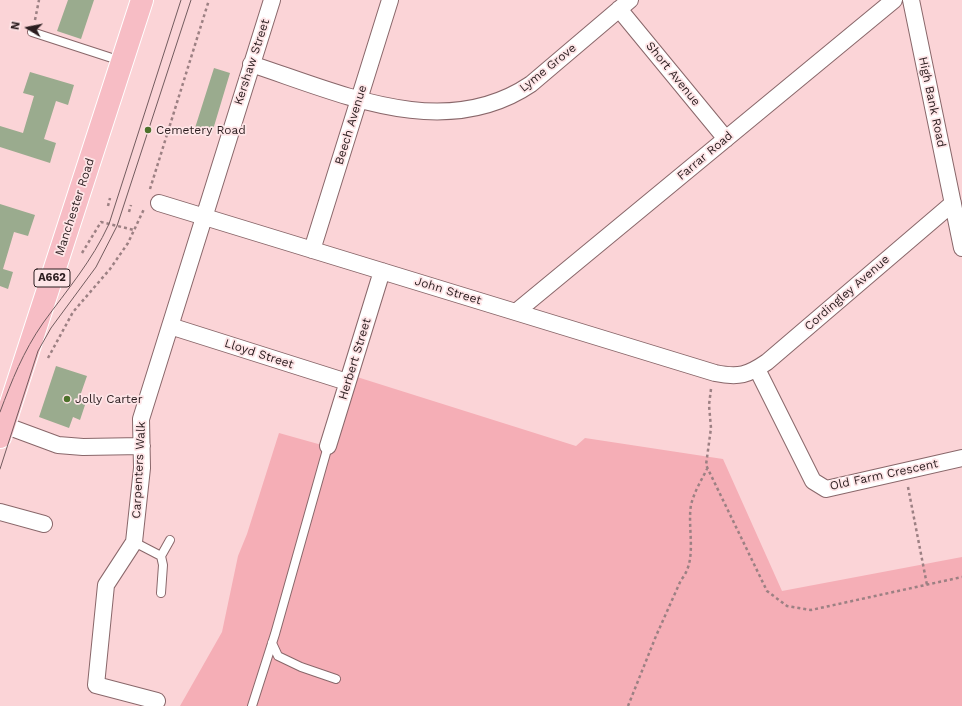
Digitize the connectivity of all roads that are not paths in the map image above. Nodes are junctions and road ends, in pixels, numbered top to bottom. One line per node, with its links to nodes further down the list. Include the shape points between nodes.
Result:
1 (142, 0): 8 (main road, Manchester Road / A662)
2 (272, 0): 9 (street, Kershaw Street)
3 (390, 0): 10 (street, Beech Avenue)
4 (894, 0): 11 (street, Farrar Road)
5 (911, 0): 13 (street, High Bank Road)
6 (625, 5): 10 (street, Lyme Grove, via 531,84 495,102 468,110 426,112 388,107); 11 (street, Short Avenue)
7 (32, 32): 8 (lane)
8 (123, 61): 23 (main road, Manchester Road / A662)
9 (251, 64): 10 (street, Lyme Grove); 14 (street, Kershaw Street)
10 (359, 99): 16 (street, Beech Avenue)
11 (726, 139): 18 (street, Farrar Road)
12 (151, 200): 14 (street, John Street)
13 (953, 203): 15 (street); 20 (street, Cordingley Avenue)
14 (204, 216): 16 (street, John Street); 19 (street, Carpenters Walk)
15 (962, 248)
16 (312, 250): 17 (street, John Street)
17 (382, 271): 18 (street, John Street); 22 (street, Herbert Street)
18 (516, 312): 21 (street, John Street, via 715,373)
19 (170, 326): 22 (street, Lloyd Street); 24 (street, Carpenters Walk, via 141,419)
20 (757, 369): 21 (street, Cordingley Avenue); 26 (street, Old Farm Crescent, via 813,481 826,489)
21 (737, 376)
22 (347, 382): 25 (street, Herbert Street)
23 (2, 431): 24 (street, via 58,445)
24 (142, 446): 30 (street, Carpenters Walk)
25 (328, 446): 33 (lane)
26 (962, 458)
27 (0, 512): 28 (street)
28 (44, 524)
29 (170, 540): 31 (lane)
30 (134, 542): 31 (lane); 35 (street, Carpenters Walk, via 106,585 96,685)
31 (161, 556): 32 (lane)
32 (161, 593)
33 (272, 643): 34 (lane, via 278,656); 36 (lane)
34 (336, 679)
35 (157, 701)
36 (252, 706)

